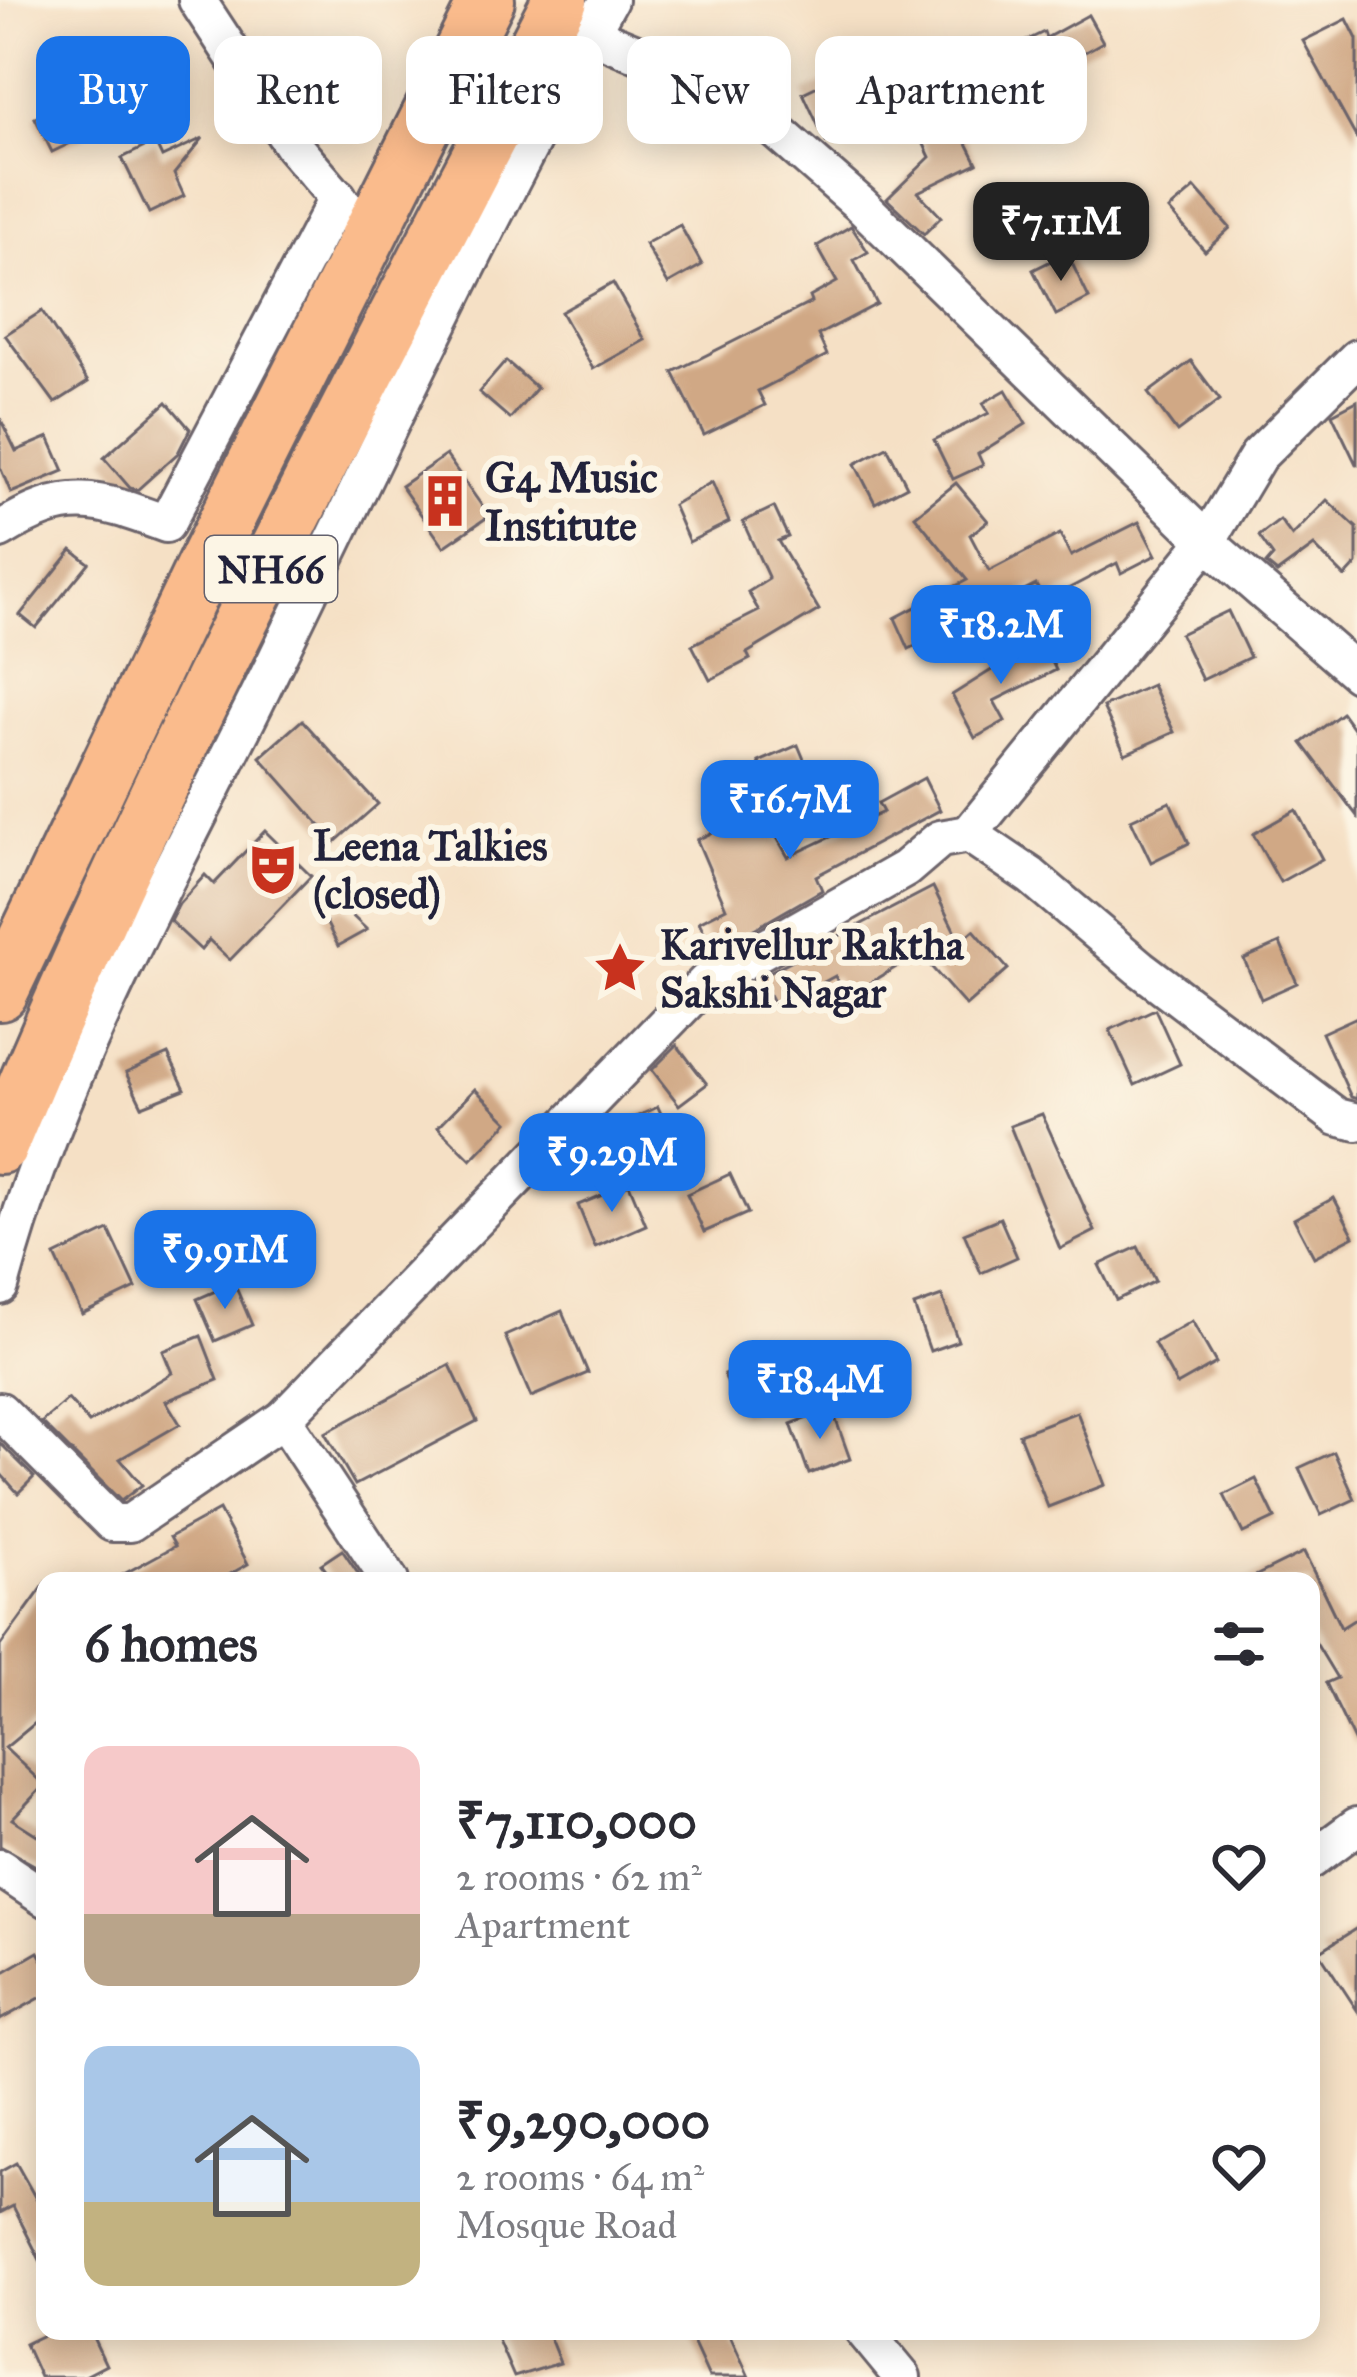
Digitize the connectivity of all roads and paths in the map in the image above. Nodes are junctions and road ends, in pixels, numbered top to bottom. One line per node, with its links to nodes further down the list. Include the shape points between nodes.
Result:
1 (197, 0): 6 (street, via 292,145)
2 (487, 0): 6 (highway, NH66)
3 (609, 0): 4 (street)
4 (575, 17): 5 (highway, NH66); 9 (street, via 764,120)
5 (495, 170): 14 (highway, NH66, via 80,956); 15 (street, via 105,1009 28,1183)
6 (353, 217): 8 (street, via 166,524 96,497 56,502); 12 (highway, NH66, via 209,555)
7 (1357, 358): 9 (street, via 1258,456)
8 (0, 530)
9 (1207, 541): 10 (street); 11 (street)
10 (1357, 673)
11 (969, 834): 13 (street, via 1337,1117); 17 (street, via 940,839 905,869 706,982)
12 (0, 992)
13 (1357, 1122)
14 (0, 1146)
15 (0, 1286)
16 (0, 1411): 17 (street, via 112,1523 130,1523)
17 (283, 1418): 18 (street)
18 (384, 1572)
19 (1357, 1826): 20 (street)
20 (1320, 1853)
21 (0, 1868): 22 (street)
22 (36, 1892)
23 (871, 2340): 24 (street)
24 (902, 2377)

